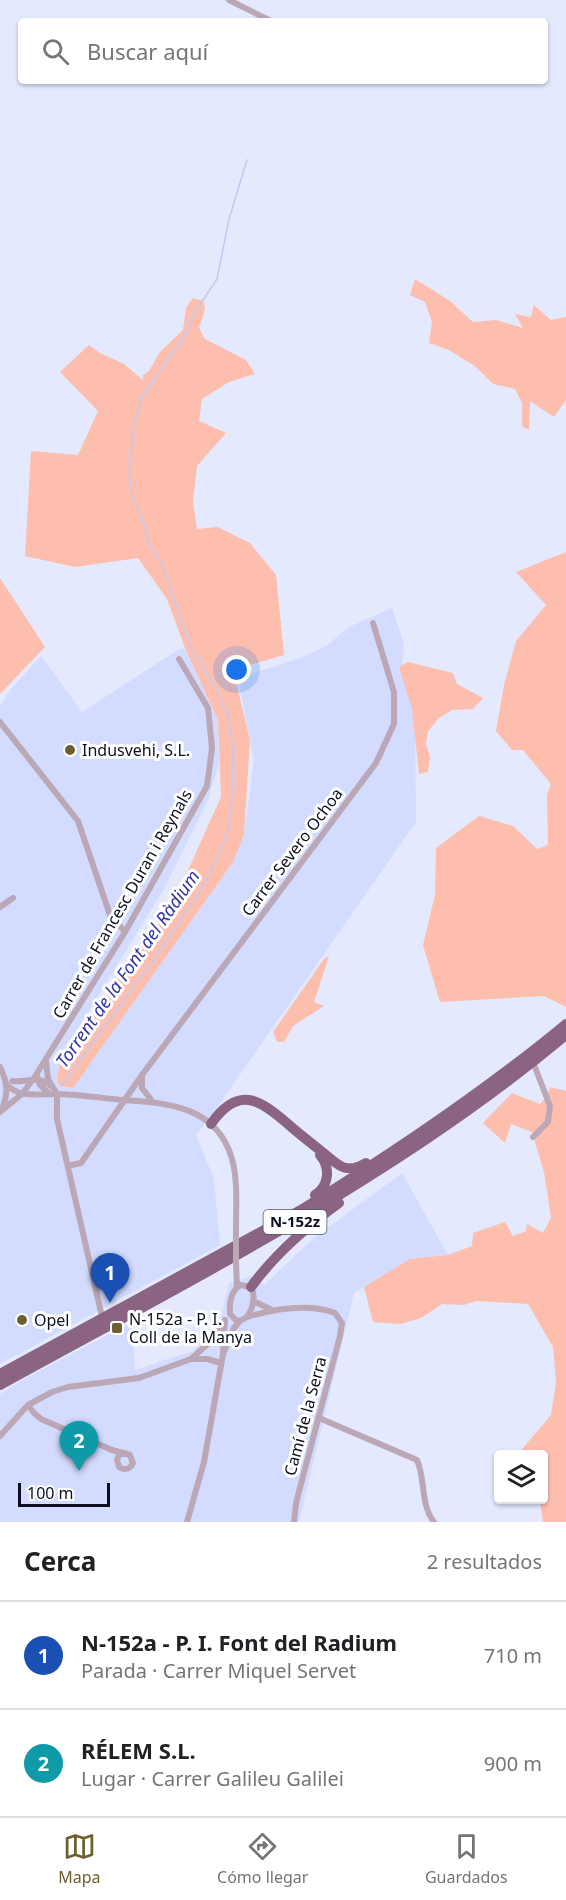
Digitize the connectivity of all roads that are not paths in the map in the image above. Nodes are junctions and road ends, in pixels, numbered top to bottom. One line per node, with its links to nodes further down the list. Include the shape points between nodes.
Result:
1 (229, 0): 2 (street)
2 (265, 18)
3 (373, 623): 14 (street, Carrer Severo Ochoa, via 394,692 394,724 376,763)
4 (179, 659): 8 (street, Carrer de Francesc Duran i Reynals, via 208,708 212,748 207,786)
5 (0, 722): 8 (street, via 78,821 111,915)
6 (13, 898): 7 (street)
7 (0, 907)
8 (125, 932): 11 (street, Carrer de Francesc Duran i Reynals)
9 (566, 1024): 25 (highway, N-152z)
10 (566, 1035): 12 (highway, N-152z)
11 (46, 1059): 15 (street, Carrer de Francesc Duran i Reynals); 17 (street)
12 (533, 1062): 24 (street, via 550,1106 548,1122); 28 (highway, N-152z)
13 (1, 1069): 16 (street)
14 (142, 1075): 20 (street, Carrer Severo Ochoa); 21 (street, via 142,1088)
15 (36, 1077): 16 (street); 17 (street); 18 (street, Carrer de Francesc Duran i Reynals); 19 (street, via 43,1089)
16 (9, 1083): 18 (street); 22 (street)
17 (51, 1086): 19 (street)
18 (22, 1094): 19 (street); 22 (street, Carrer de Francesc Duran i Reynals)
19 (54, 1094): 20 (street); 27 (street)
20 (125, 1100): 21 (street); 27 (street, Carrer Severo Ochoa, via 81,1162)
21 (152, 1101): 23 (street, via 192,1112)
22 (0, 1112)
23 (211, 1124): 26 (highway, via 230,1104 258,1102); 30 (street, bridge, via 231,1157)
24 (533, 1137)
25 (404, 1144): 26 (highway, via 349,1168 338,1165); 29 (highway, N-152z)
26 (315, 1147): 29 (highway, via 326,1164 325,1183 319,1193)
27 (68, 1166): 34 (street)
28 (354, 1186): 31 (highway, via 349,1195 295,1238); 41 (highway, N-152z, via 277,1233)
29 (291, 1213): 34 (highway, N-152z)
30 (237, 1287): 31 (street); 35 (street)
31 (251, 1287): 32 (street)
32 (254, 1301): 33 (street); 36 (street)
33 (272, 1310): 36 (street); 43 (street, Camí de la Serra, via 328,1310 340,1317 342,1328)
34 (102, 1317): 41 (highway, N-152z)
35 (228, 1317): 37 (street); 38 (street); 39 (street, via 211,1341)
36 (248, 1317): 37 (street)
37 (240, 1321): 38 (street)
38 (223, 1354): 40 (street)
39 (191, 1359): 40 (street); 42 (street, via 139,1378 68,1387)
40 (221, 1363): 48 (street, via 204,1462)
41 (2, 1382)
42 (28, 1405): 44 (street); 45 (street, via 41,1419)
43 (319, 1418): 49 (street, Camí de la Serra); 50 (street, via 417,1460 427,1512)
44 (0, 1436)
45 (112, 1450): 46 (street); 47 (street)
46 (125, 1453): 47 (street); 47 (street, via 133,1460 129,1468 122,1469)
47 (117, 1460)
48 (187, 1522)
49 (294, 1522)
50 (434, 1522)

